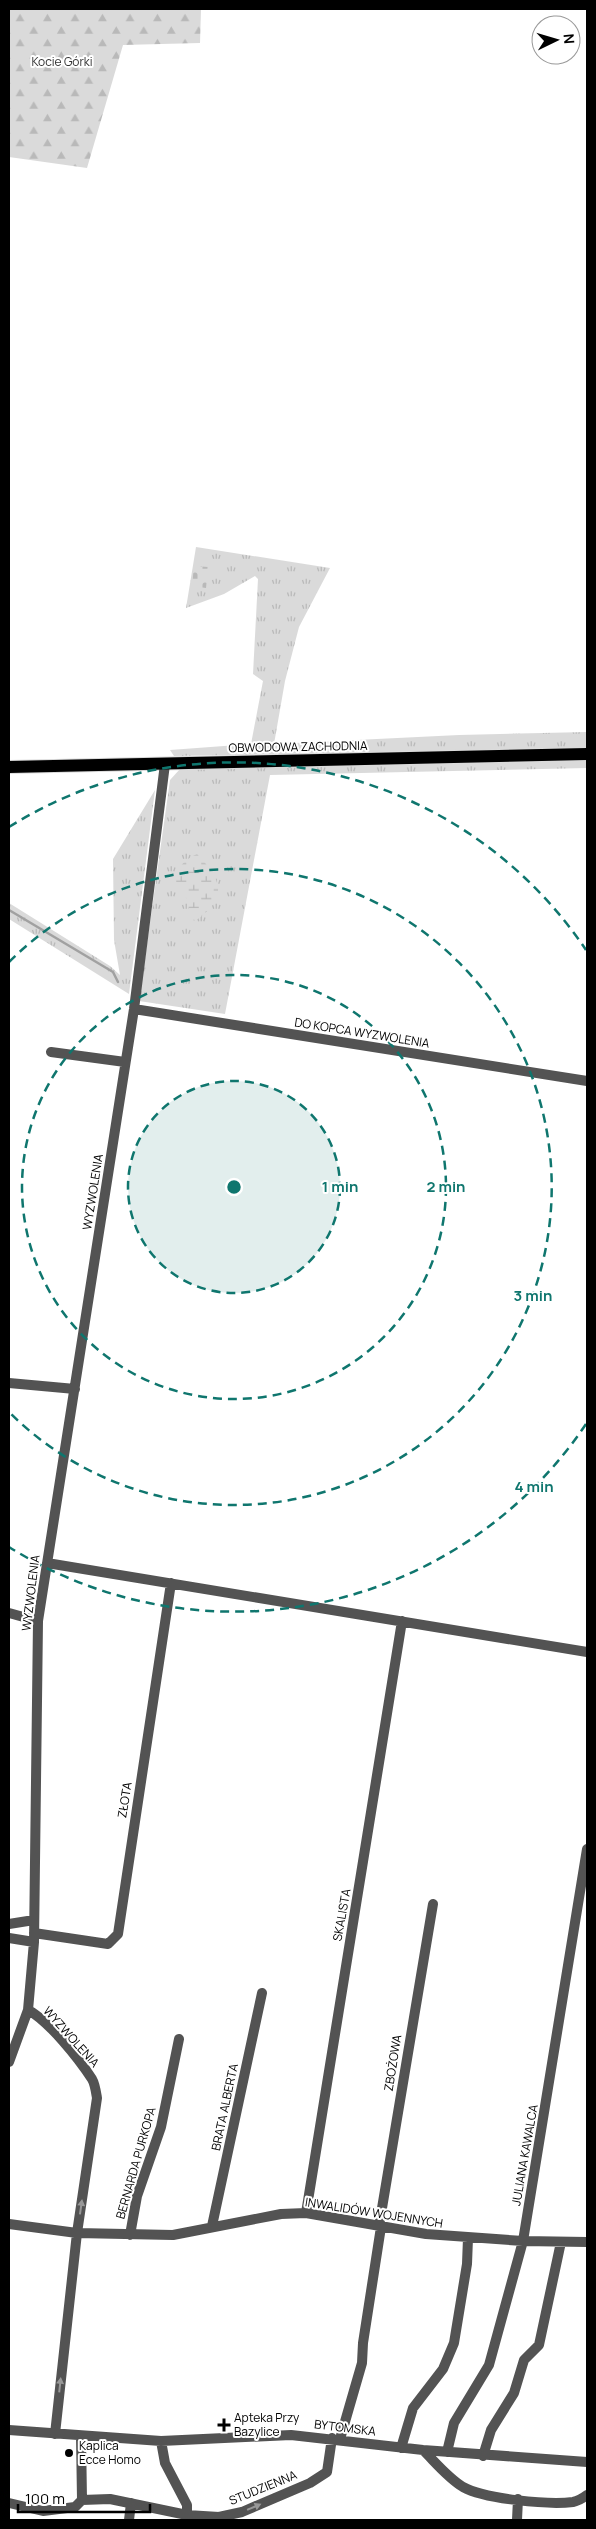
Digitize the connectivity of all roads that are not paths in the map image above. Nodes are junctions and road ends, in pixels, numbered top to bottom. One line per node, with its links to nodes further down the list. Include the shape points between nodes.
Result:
1 (587, 754): 2 (main road, OBWODOWA ZACHODNIA)
2 (165, 764): 3 (main road, OBWODOWA ZACHODNIA); 4 (street, WYZWOLENIA)
3 (9, 767)
4 (134, 1009): 6 (street, WYZWOLENIA); 7 (street, DO KOPCA WYZWOLENIA)
5 (51, 1052): 6 (street)
6 (125, 1062): 9 (street, WYZWOLENIA)
7 (587, 1081)
8 (9, 1384): 9 (street)
9 (75, 1389): 10 (street, WYZWOLENIA)
10 (47, 1563): 11 (street); 13 (street, WYZWOLENIA)
11 (171, 1583): 14 (street); 21 (street, ZŁOTA, via 118,1934 108,1944)
12 (9, 1612): 13 (street)
13 (38, 1621): 18 (street, WYZWOLENIA)
14 (402, 1621): 15 (street); 26 (street, SKALISTA)
15 (587, 1652)
16 (587, 1849): 33 (street, JULIANA KAWALCA)
17 (432, 1904): 29 (street, ZBOŻOWA)
18 (34, 1920): 19 (street); 21 (street, WYZWOLENIA)
19 (9, 1924)
20 (9, 1938): 21 (street)
21 (34, 1938): 23 (street, WYZWOLENIA)
22 (262, 1993): 28 (street, BRATA ALBERTA)
23 (28, 2010): 25 (street); 30 (street, WYZWOLENIA, one-way to 23, via 97,2098 93,2081 38,2015)
24 (179, 2039): 31 (street, BERNARDA PURKOPA, via 161,2128 137,2196)
25 (9, 2062)
26 (306, 2213): 28 (street, INWALIDÓW WOJENNYCH); 29 (street, INWALIDÓW WOJENNYCH)
27 (9, 2224): 30 (street, INWALIDÓW WOJENNYCH)
28 (212, 2226): 31 (street, INWALIDÓW WOJENNYCH, via 173,2235)
29 (380, 2226): 32 (street, INWALIDÓW WOJENNYCH); 39 (street, ZBOŻOWA, via 362,2363)
30 (77, 2233): 31 (street, INWALIDÓW WOJENNYCH); 37 (street, WYZWOLENIA, one-way to 30)
31 (130, 2235)
32 (468, 2238): 33 (street, INWALIDÓW WOJENNYCH); 41 (street, via 454,2343 443,2369 412,2408)
33 (523, 2242): 34 (street, INWALIDÓW WOJENNYCH); 43 (street, JULIANA KAWALCA, via 489,2365 454,2423)
34 (562, 2242): 35 (street, INWALIDÓW WOJENNYCH); 44 (street, via 539,2345 524,2360 514,2394 491,2430)
35 (587, 2242)
36 (9, 2430): 37 (street, BYTOMSKA)
37 (55, 2434): 38 (street, BYTOMSKA)
38 (81, 2436): 40 (street, BYTOMSKA); 48 (street)
39 (336, 2439): 40 (street, BYTOMSKA, via 291,2435); 41 (street, BYTOMSKA); 51 (street, STUDZIENNA, one-way to 39, via 233,2515 310,2483 327,2472)
40 (161, 2440): 51 (street, via 164,2462 187,2505)
41 (401, 2448): 42 (street, BYTOMSKA)
42 (423, 2450): 43 (street, BYTOMSKA); 47 (street, via 463,2486 480,2494)
43 (447, 2452): 44 (street, BYTOMSKA)
44 (483, 2456): 45 (street, BYTOMSKA)
45 (587, 2462)
46 (587, 2496): 47 (street, via 561,2503)
47 (518, 2499): 53 (street)
48 (82, 2500): 49 (street, via 75,2507 52,2510 36,2510); 50 (street, STUDZIENNA, via 110,2499)
49 (9, 2503)
50 (131, 2503): 51 (street, STUDZIENNA); 52 (street)
51 (187, 2515)
52 (129, 2520)
53 (517, 2520)

